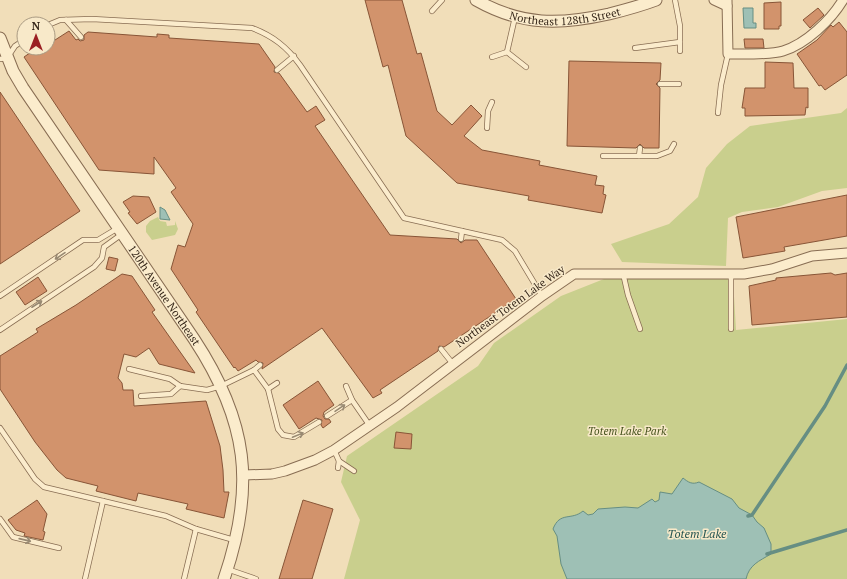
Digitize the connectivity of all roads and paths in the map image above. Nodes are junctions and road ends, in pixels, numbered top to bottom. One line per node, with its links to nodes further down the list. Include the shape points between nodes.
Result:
1 (442, 0): 8 (lane)
2 (476, 0): 9 (street, Northeast 128th Street)
3 (656, 0): 9 (street, Northeast 128th Street, via 630,9 573,21 544,22)
4 (675, 0): 14 (lane)
5 (714, 0): 7 (street)
6 (844, 1): 19 (street, via 819,29 802,43 782,52)
7 (727, 3): 19 (street)
8 (432, 11)
9 (515, 17): 18 (lane)
10 (66, 20): 11 (lane); 12 (lane); 20 (lane, via 92,19 252,28 269,34)
11 (56, 23)
12 (81, 36)
13 (0, 38): 22 (street, 120th Avenue Northeast)
14 (680, 42): 16 (lane); 17 (lane)
15 (16, 45): 22 (lane)
16 (635, 48)
17 (680, 51)
18 (507, 52): 21 (lane); 23 (lane)
19 (728, 54): 28 (lane)
20 (294, 56): 24 (lane); 35 (lane, via 404,218)
21 (492, 57)
22 (3, 58): 34 (street, 120th Avenue Northeast)
23 (526, 67)
24 (277, 70)
25 (660, 84): 26 (lane)
26 (679, 84)
27 (492, 102): 29 (lane, via 488,111)
28 (718, 113)
29 (487, 128)
30 (674, 144): 33 (lane, via 664,155)
31 (640, 148): 33 (lane)
32 (603, 156): 33 (lane)
33 (639, 156)
34 (120, 230): 40 (lane, one-way to 40, via 98,240 83,240); 44 (lane, one-way to 34, via 94,267 102,258 104,247); 52 (street, 120th Avenue Northeast, via 209,361)
35 (462, 231): 36 (lane); 41 (lane, via 502,240 515,251)
36 (461, 239)
37 (847, 253): 39 (street, Northeast Totem Lake Way, via 812,256 772,269)
38 (623, 273): 39 (street, Northeast Totem Lake Way); 41 (street, Northeast Totem Lake Way, via 574,274); 42 (lane)
39 (731, 274): 43 (lane)
40 (0, 296)
41 (542, 296): 46 (street, Northeast Totem Lake Way)
42 (640, 329)
43 (731, 329)
44 (0, 330)
45 (441, 349): 46 (lane)
46 (453, 364): 59 (street, Northeast Totem Lake Way)
47 (260, 366): 49 (lane)
48 (129, 369): 51 (lane, via 170,379)
49 (254, 370): 52 (lane); 54 (lane)
50 (277, 383): 54 (lane)
51 (180, 386): 52 (lane, via 207,390); 55 (lane, via 171,394)
52 (222, 386): 65 (street, 120th Avenue Northeast, via 236,424)
53 (346, 386): 56 (lane)
54 (268, 389): 58 (lane, one-way to 58, via 278,429 283,435 294,437)
55 (140, 396)
56 (352, 400): 57 (lane, one-way to 56); 59 (lane)
57 (327, 416)
58 (319, 422)
59 (370, 426): 61 (street, Northeast Totem Lake Way)
60 (0, 428): 66 (lane, via 41,486)
61 (334, 450): 62 (lane); 65 (street, Northeast Totem Lake Way, via 302,466 285,471)
62 (339, 461): 63 (lane); 64 (lane)
63 (338, 468)
64 (354, 471)
65 (244, 475): 69 (street, 120th Avenue Northeast)
66 (103, 501): 68 (lane, via 166,516); 72 (lane)
67 (0, 519): 70 (lane, one-way to 70, via 13,537)
68 (196, 529): 69 (lane); 73 (lane)
69 (236, 540): 71 (street, 120th Avenue Northeast)
70 (59, 548)
71 (226, 574): 74 (lane)
72 (85, 579)
73 (184, 579)
74 (256, 579)

